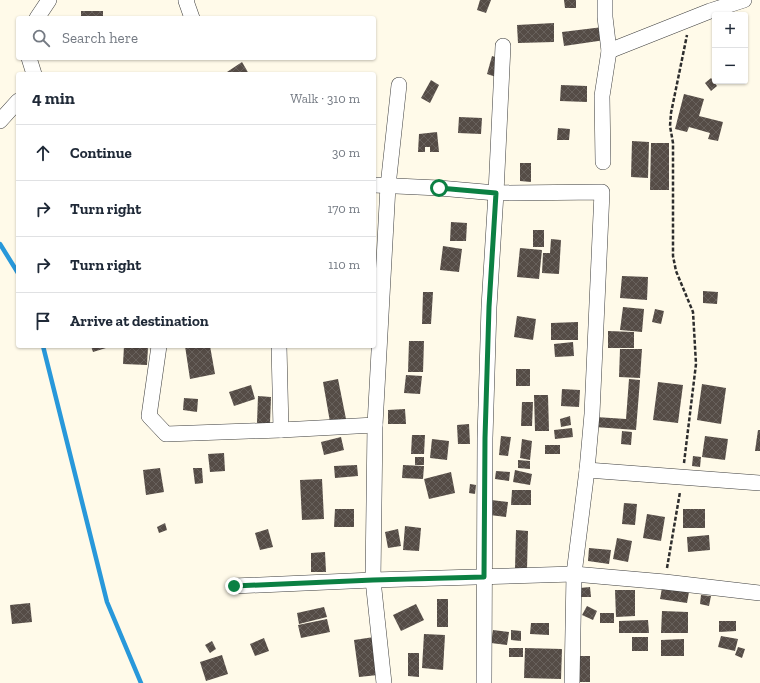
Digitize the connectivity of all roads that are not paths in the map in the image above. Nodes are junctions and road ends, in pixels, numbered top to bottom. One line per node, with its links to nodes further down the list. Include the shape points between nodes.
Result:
1 (48, 0): 6 (street)
2 (187, 0): 7 (street)
3 (605, 0): 9 (street)
4 (744, 0): 5 (street)
5 (709, 5): 9 (street, via 690,18)
6 (38, 16)
7 (191, 16)
8 (503, 46): 17 (street)
9 (609, 51): 15 (street, via 602,96)
10 (30, 60): 11 (street)
11 (33, 72)
12 (398, 85): 16 (street)
13 (16, 103): 14 (street)
14 (0, 121)
15 (603, 162)
16 (381, 186): 17 (street); 20 (street)
17 (496, 193): 22 (street, via 602,192); 25 (street, via 489,307)
18 (159, 348): 21 (street, via 149,416 166,434)
19 (279, 348): 21 (street)
20 (375, 425): 21 (street); 26 (street)
21 (281, 430)
22 (587, 470): 23 (street); 24 (street)
23 (760, 483)
24 (574, 574): 25 (street); 28 (street); 31 (street)
25 (484, 577): 26 (street); 30 (street)
26 (373, 580): 27 (street); 29 (street)
27 (234, 586)
28 (760, 593)
29 (384, 683)
30 (484, 683)
31 (572, 683)

